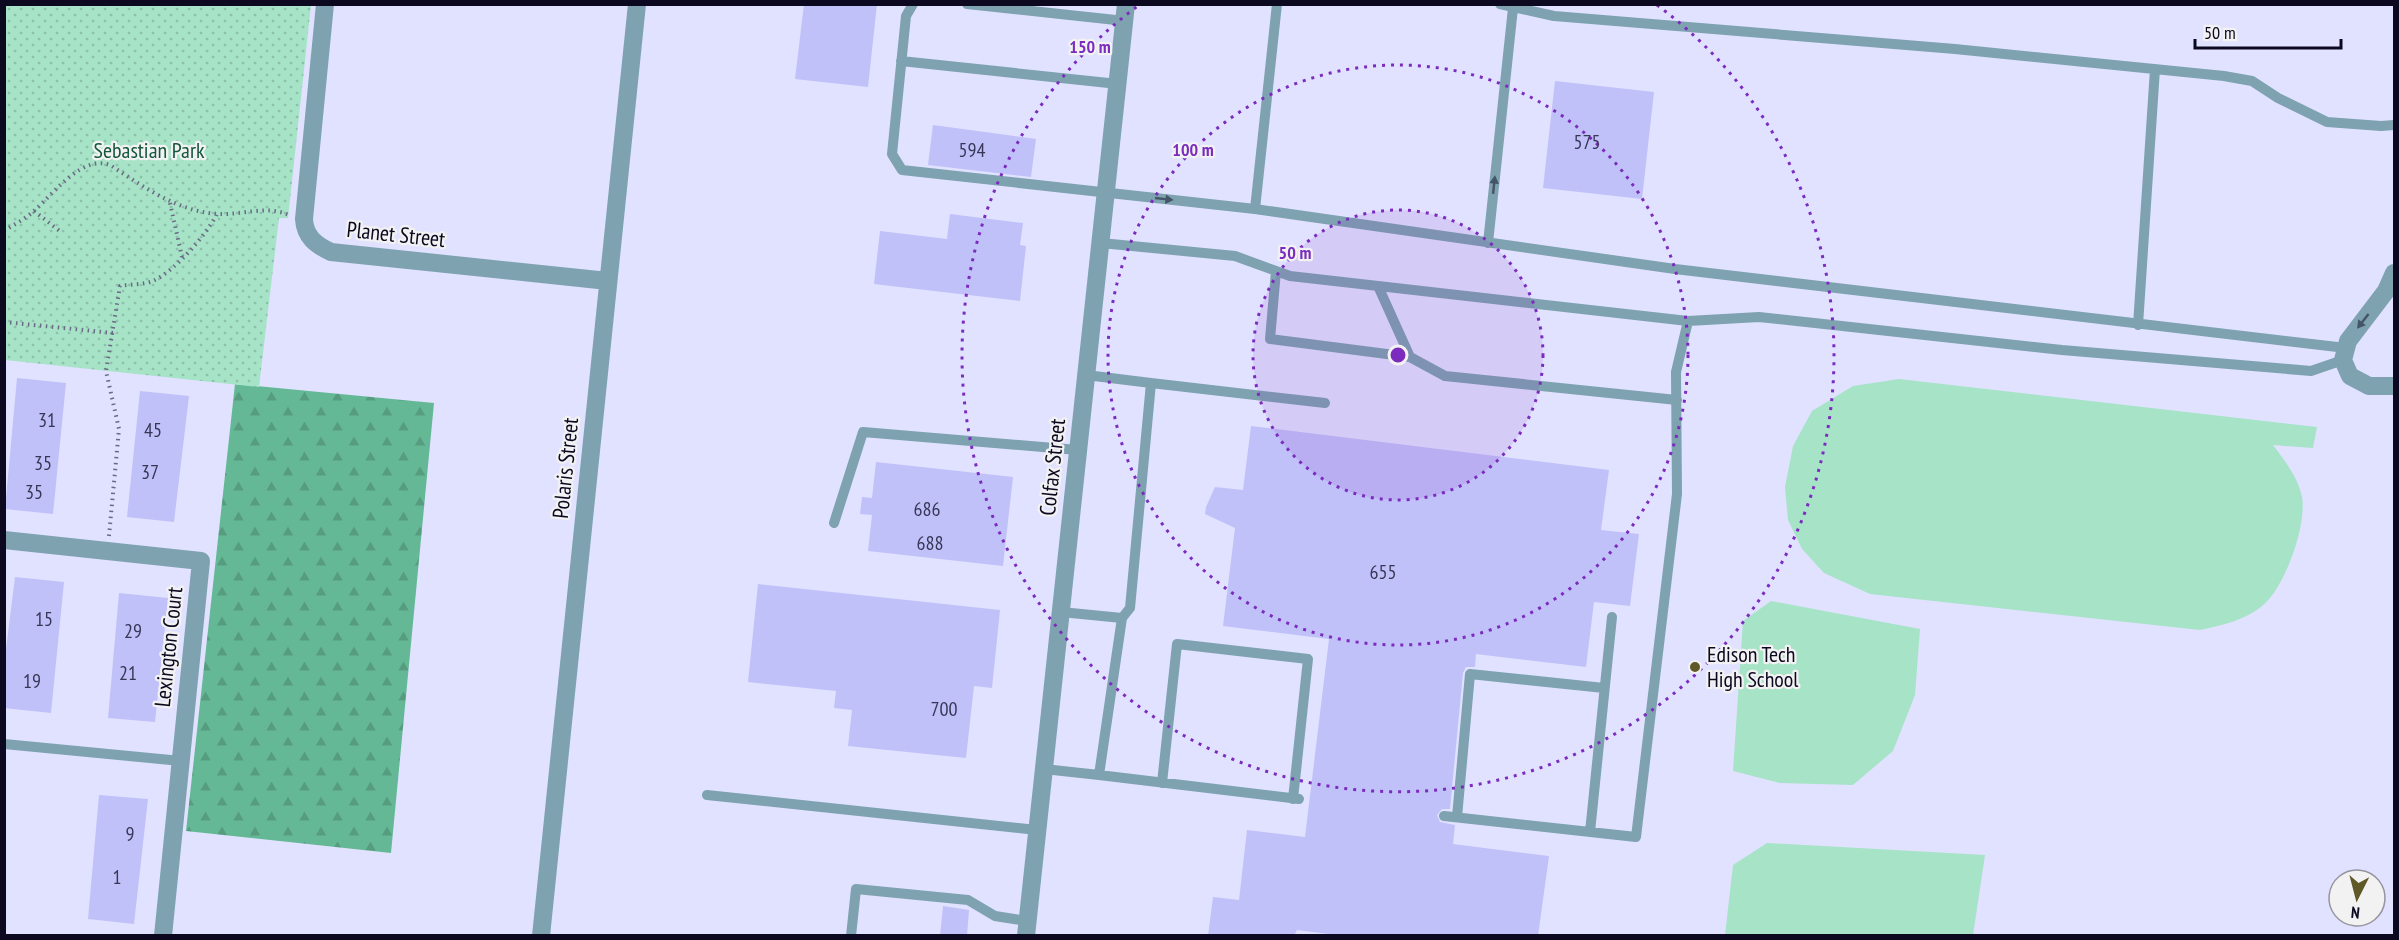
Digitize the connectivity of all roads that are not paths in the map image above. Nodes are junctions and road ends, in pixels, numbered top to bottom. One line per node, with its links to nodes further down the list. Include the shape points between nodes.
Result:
1 (325, 4): 19 (street, Planet Street, via 304,219 307,235 313,241 331,252)
2 (637, 4): 19 (street, Polaris Street)
3 (913, 4): 9 (lane, via 906,16)
4 (967, 4): 8 (lane)
5 (1277, 4): 14 (lane)
6 (1500, 4): 7 (lane)
7 (1514, 8): 10 (lane, via 1554,16); 16 (lane, one-way to 7)
8 (1125, 13): 11 (street, Colfax Street)
9 (902, 61): 11 (lane); 13 (lane, via 892,154 902,170)
10 (2155, 69): 12 (lane, via 2252,81 2327,122); 22 (lane)
11 (1118, 84): 13 (street, Colfax Street)
12 (2394, 125)
13 (1106, 193): 14 (lane, one-way to 14); 15 (street, Colfax Street)
14 (1255, 209): 16 (lane)
15 (1101, 243): 17 (lane, via 1235,255); 25 (street, Colfax Street)
16 (1488, 243): 22 (lane)
17 (1276, 271): 20 (lane); 24 (lane, via 1270,339)
18 (2394, 273): 23 (street, one-way to 23, via 2386,291 2348,341)
19 (608, 281): 49 (street, Polaris Street)
20 (1378, 286): 21 (lane); 24 (lane)
21 (1688, 321): 23 (lane, via 1760,317 2062,350 2311,371); 28 (lane, via 1676,372)
22 (2138, 325): 23 (lane)
23 (2345, 354): 27 (street, via 2350,376 2369,386)
24 (1410, 357): 28 (lane, via 1445,376)
25 (1086, 375): 26 (lane); 30 (street, Colfax Street)
26 (1151, 383): 29 (lane); 35 (lane, via 1130,608)
27 (2394, 386)
28 (1677, 400): 46 (lane, via 1677,494 1636,837)
29 (1325, 403)
30 (1078, 450): 31 (lane, via 863,432); 33 (street, Colfax Street)
31 (834, 523)
32 (4, 540): 38 (street, Lexington Court, via 201,561)
33 (1060, 612): 35 (lane); 39 (street, Colfax Street)
34 (1612, 617): 36 (lane)
35 (1122, 618): 40 (lane)
36 (1604, 688): 44 (lane, via 1470,674); 46 (lane)
37 (4, 744): 38 (lane)
38 (181, 761): 48 (street, Lexington Court)
39 (1044, 769): 40 (lane); 45 (street, Colfax Street)
40 (1100, 775): 41 (lane)
41 (1162, 783): 41 (lane, via 1296,799 1308,659 1177,644)
42 (707, 795): 45 (lane)
43 (1444, 816): 44 (lane)
44 (1457, 817): 46 (lane)
45 (1037, 830): 47 (street, Colfax Street)
46 (1590, 832)
47 (1026, 928): 50 (lane, via 968,900 856,889)
48 (163, 936)
49 (541, 936)
50 (851, 936)

